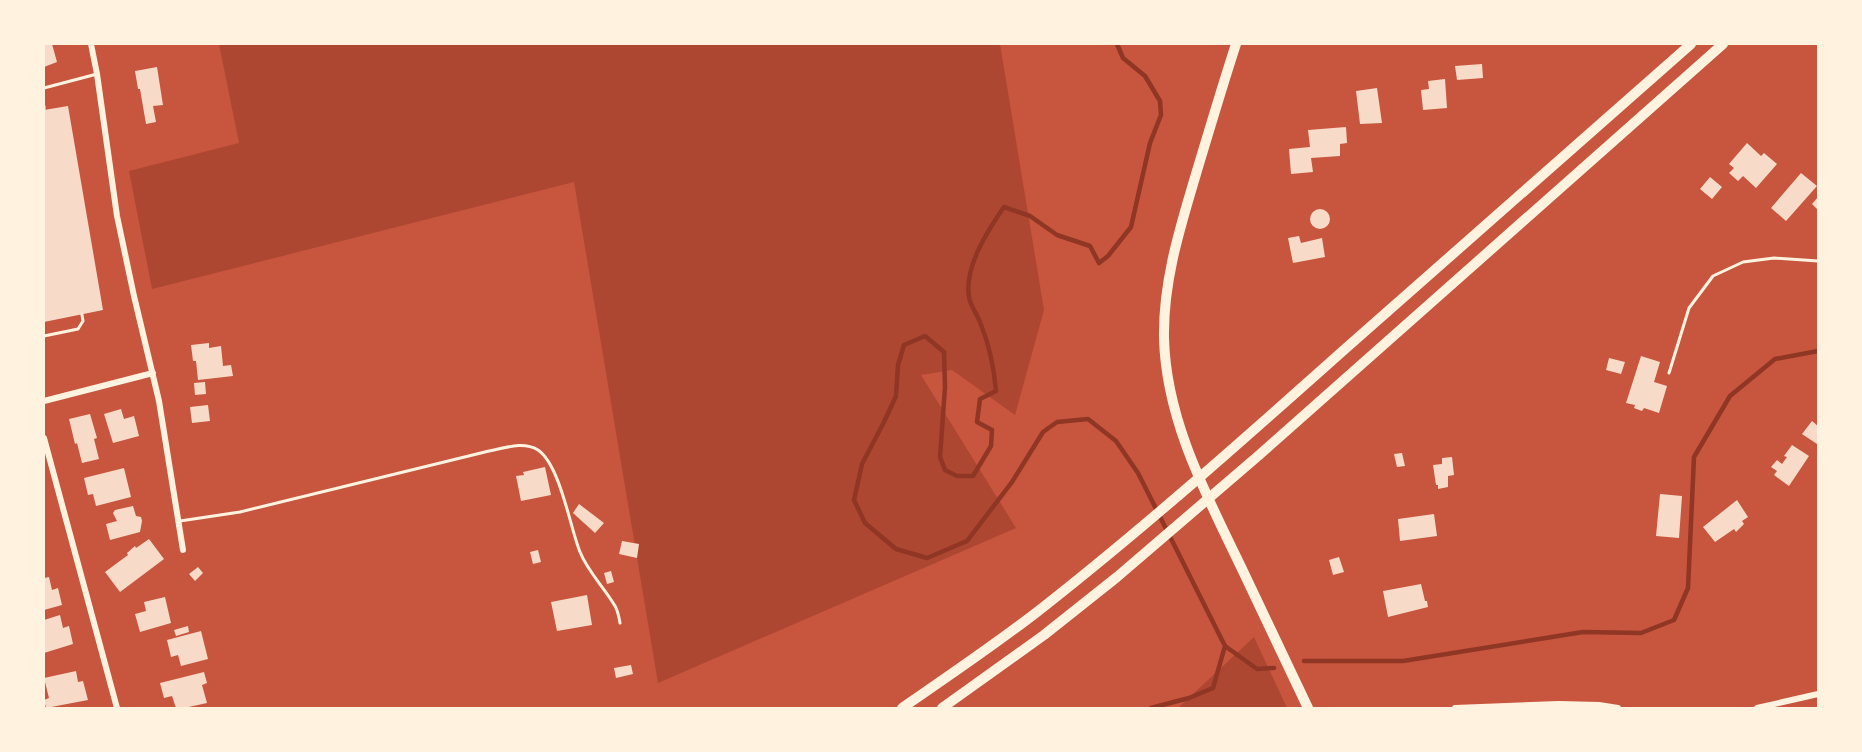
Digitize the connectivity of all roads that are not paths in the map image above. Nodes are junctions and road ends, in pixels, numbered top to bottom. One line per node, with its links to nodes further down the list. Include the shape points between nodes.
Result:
1 (91, 44): 5 (street)
2 (1236, 44): 21 (main road, via 1169,275 1164,337 1167,374 1191,460)
3 (1691, 44): 19 (main road, via 1108,555 1035,614)
4 (1723, 44): 20 (main road, via 1117,577)
5 (97, 74): 6 (lane); 10 (street, via 117,216)
6 (44, 88)
7 (1818, 261): 11 (lane, via 1774,258 1743,262 1713,276 1689,308)
8 (82, 315): 9 (lane, via 78,330)
9 (44, 336)
10 (153, 373): 12 (street); 14 (street)
11 (1669, 373)
12 (44, 401)
13 (44, 438): 18 (street)
14 (178, 521): 15 (street); 16 (lane, via 240,512 528,445 551,466 579,550 617,608)
15 (183, 550)
16 (620, 623)
17 (1818, 694): 24 (street)
18 (117, 708)
19 (902, 708)
20 (942, 708)
21 (1308, 708)
22 (1455, 708): 23 (street, via 1559,704)
23 (1618, 708)
24 (1757, 708)

